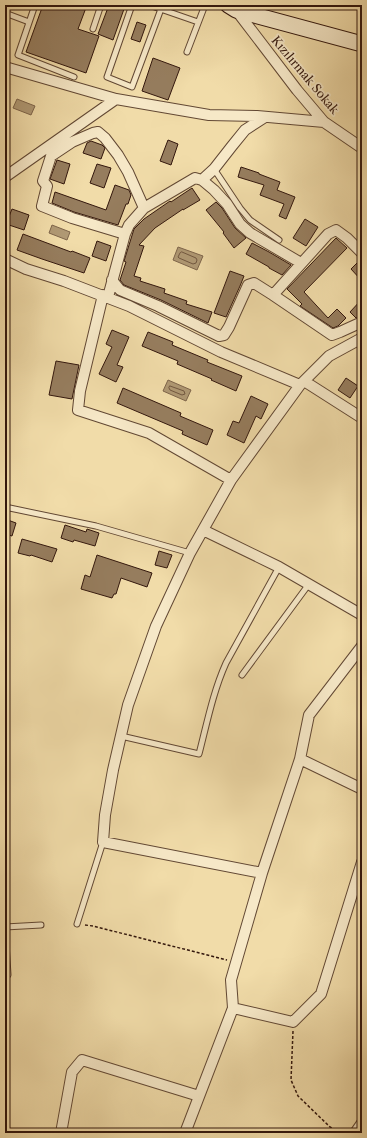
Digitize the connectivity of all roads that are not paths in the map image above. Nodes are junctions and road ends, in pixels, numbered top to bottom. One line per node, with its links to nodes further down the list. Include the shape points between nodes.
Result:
1 (35, 5): 9 (lane)
2 (101, 5): 11 (lane)
3 (132, 5): 7 (lane, via 107,77 132,87)
4 (149, 5): 7 (lane)
5 (205, 5): 10 (lane)
6 (232, 8): 12 (street); 18 (street, Kızılırmak Sokak)
7 (161, 9): 10 (lane)
8 (5, 13): 9 (lane)
9 (30, 22): 15 (lane, via 18,55)
10 (198, 22): 13 (lane)
11 (93, 29)
12 (362, 44)
13 (187, 52)
14 (5, 68): 16 (street)
15 (74, 77)
16 (116, 99): 17 (street, via 209,115); 21 (street)
17 (265, 117): 18 (street); 20 (street, via 245,130)
18 (324, 122): 19 (street, Kızılırmak Sokak)
19 (362, 148)
20 (214, 170): 22 (street); 25 (lane, via 250,220)
21 (5, 177)
22 (202, 180): 23 (street, via 195,178); 28 (street, via 250,233)
23 (144, 208): 24 (street, via 129,225); 24 (street, via 118,155 106,138 98,132 72,142 51,156 43,181 47,186 42,206)
24 (125, 234): 29 (street)
25 (279, 240)
26 (362, 253): 28 (street, via 336,230 328,234)
27 (5, 259): 31 (street, via 26,269)
28 (301, 264): 30 (street)
29 (112, 280): 30 (street, via 120,290 219,336 229,327 248,285 254,283); 31 (street)
30 (273, 295): 32 (street, via 332,335)
31 (105, 296): 34 (street, via 221,352); 36 (street, via 80,391 78,410 149,433)
32 (362, 322)
33 (362, 338): 34 (street, via 329,356)
34 (302, 383): 35 (street); 36 (street)
35 (362, 418)
36 (231, 480): 38 (street)
37 (5, 507): 39 (lane, via 96,526)
38 (203, 530): 39 (street); 40 (street)
39 (190, 553): 45 (street, via 156,626 128,705)
40 (279, 567): 41 (street); 45 (lane, via 226,662 199,754)
41 (309, 584): 42 (street); 44 (lane)
42 (362, 615)
43 (362, 646): 46 (street, via 309,714)
44 (242, 675)
45 (121, 736): 48 (street, via 113,770)
46 (300, 760): 47 (street); 50 (street)
47 (362, 789)
48 (103, 842): 50 (street); 51 (lane)
49 (362, 862): 55 (street, via 321,994 293,1022)
50 (262, 872): 55 (street, via 231,980)
51 (77, 924)
52 (41, 925): 53 (lane)
53 (5, 927): 54 (lane, via 8,975)
54 (5, 979)
55 (233, 1008): 56 (street)
56 (199, 1096): 58 (street, via 82,1060 72,1072); 59 (street)
57 (362, 1123): 60 (street)
58 (61, 1133)
59 (185, 1133)
60 (356, 1133)

